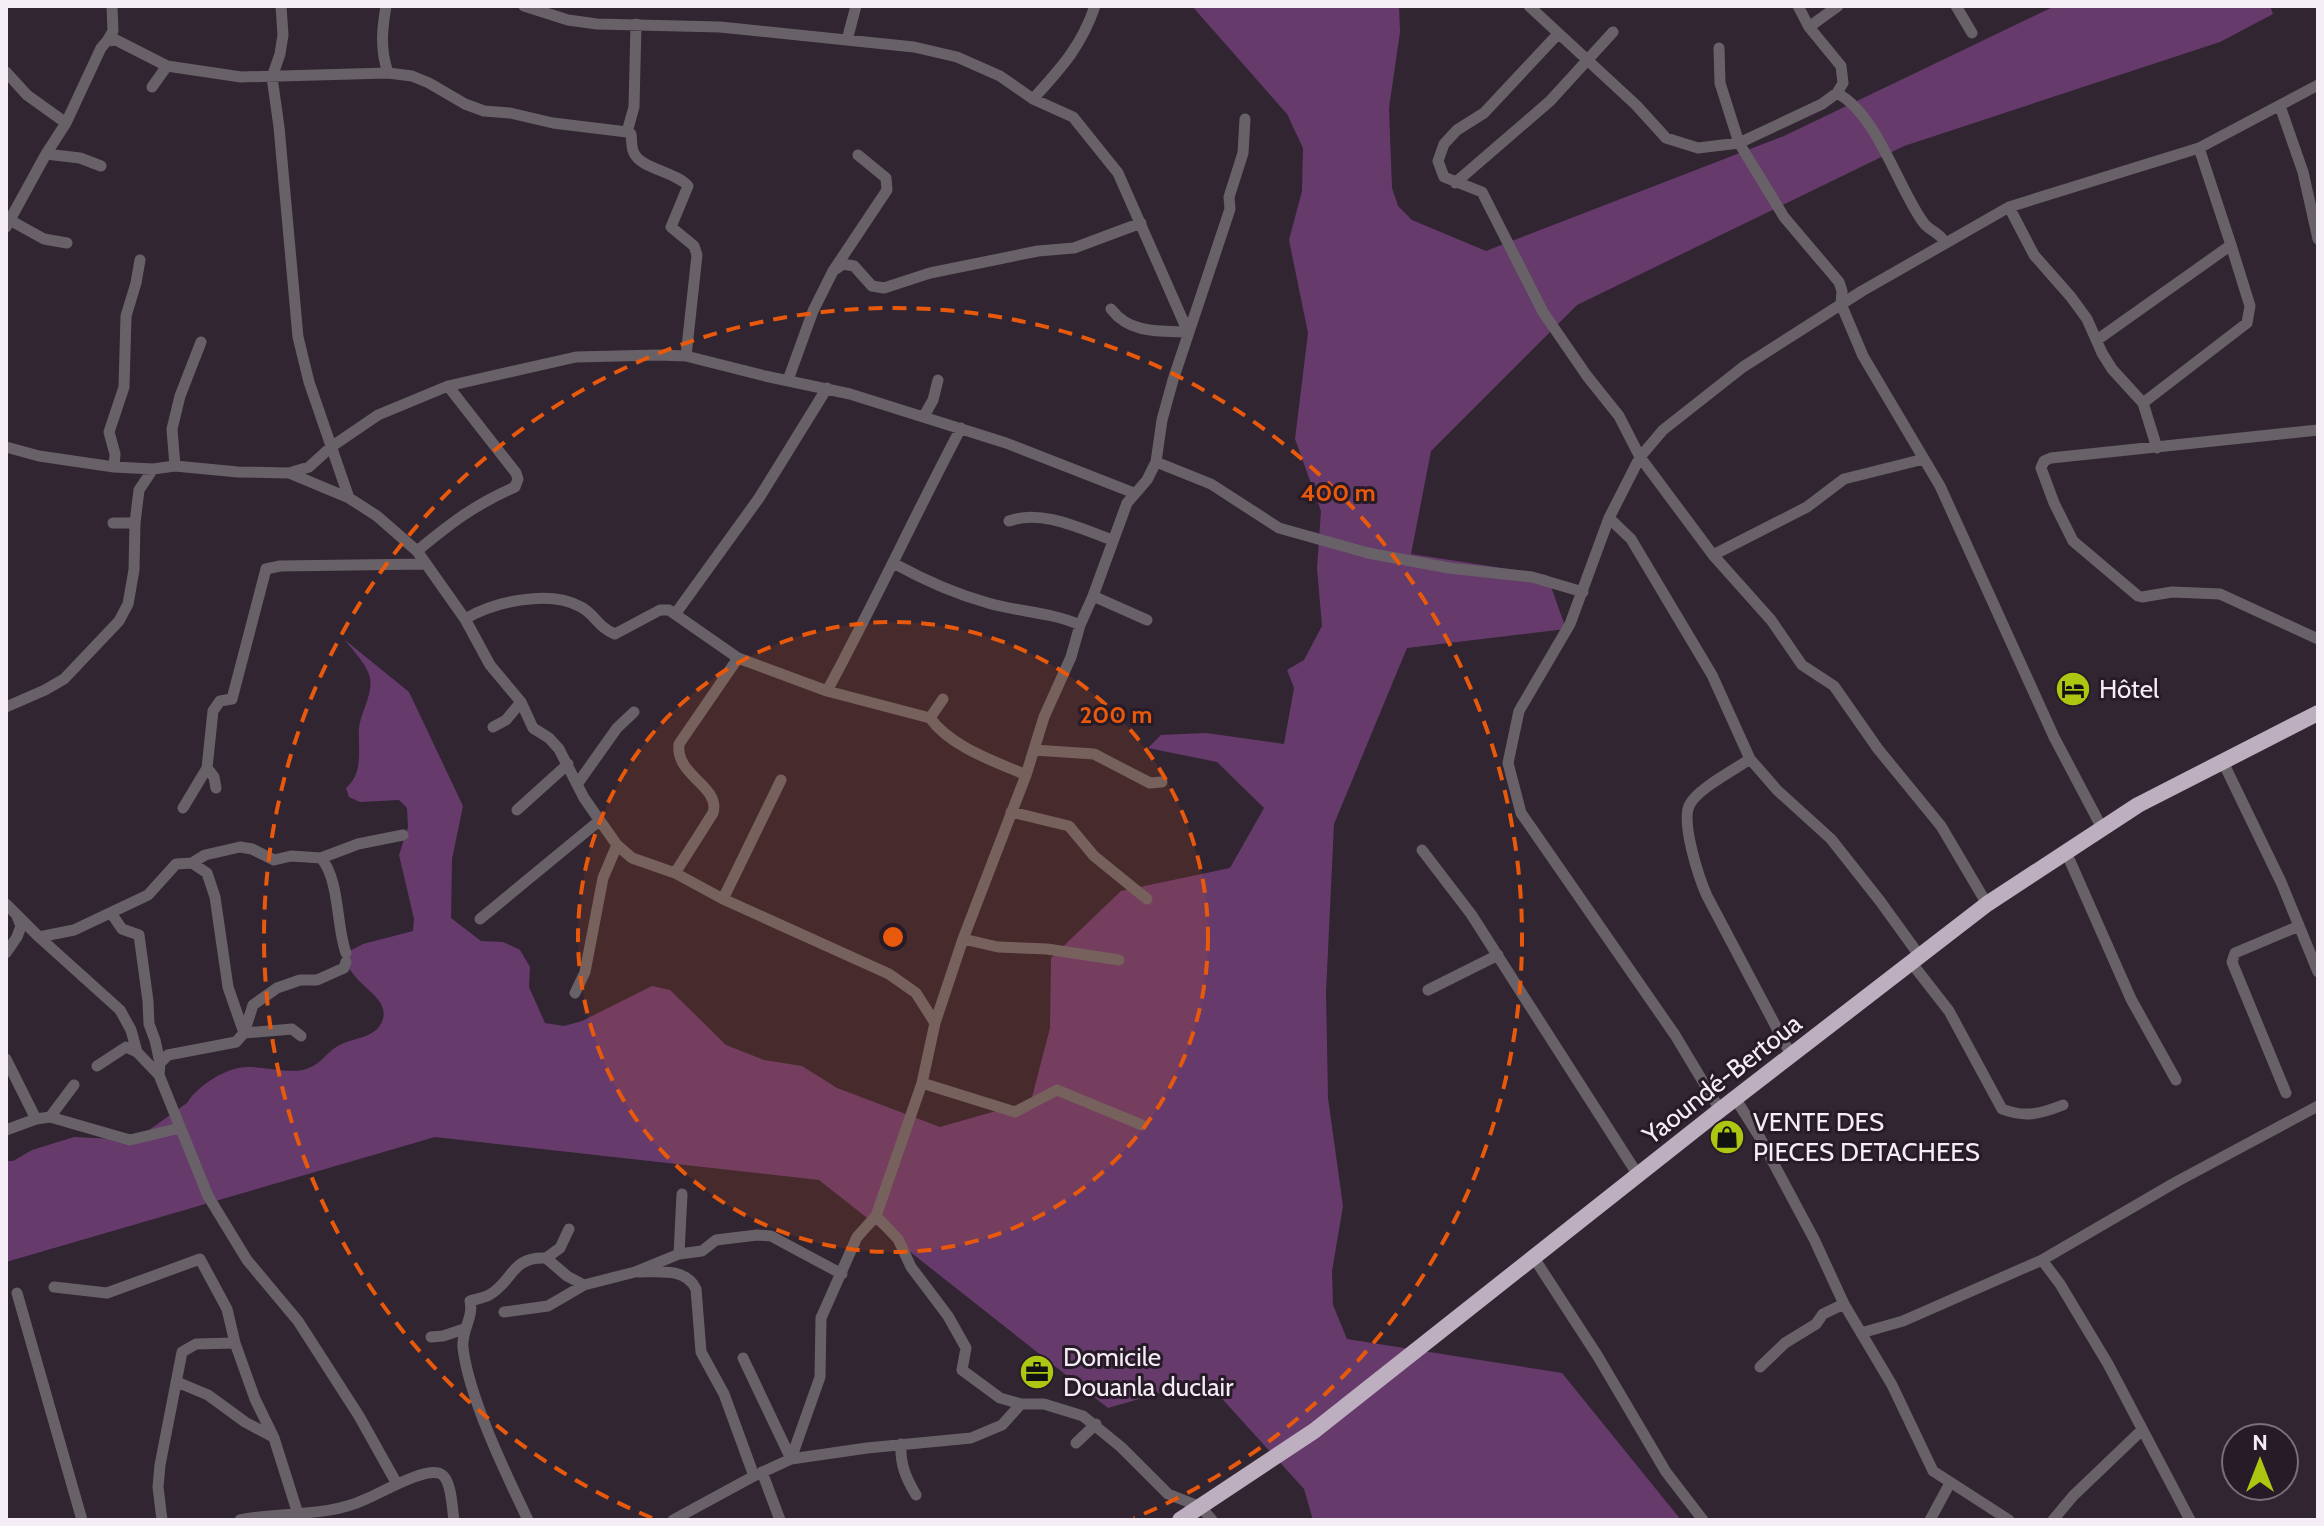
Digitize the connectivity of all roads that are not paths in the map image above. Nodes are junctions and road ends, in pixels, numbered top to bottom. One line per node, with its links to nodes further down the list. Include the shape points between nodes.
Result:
1 (112, 6): 17 (street, via 113,31)
2 (281, 6): 23 (street, via 283,35)
3 (386, 6): 22 (street, via 381,34)
4 (524, 6): 11 (street, via 568,20)
5 (856, 6): 16 (street)
6 (1095, 6): 27 (street, via 1074,53)
7 (1798, 6): 12 (street)
8 (1838, 6): 12 (street)
9 (1956, 6): 14 (street)
10 (1533, 7): 15 (street)
11 (636, 24): 16 (street); 31 (street, via 634,107)
12 (1809, 27): 26 (street, via 1841,66 1843,83)
13 (1613, 32): 19 (street)
14 (1972, 33)
15 (1557, 35): 19 (street); 37 (street, via 1484,113 1444,144 1438,161 1444,177)
16 (847, 40): 27 (street, via 957,57 1000,76)
17 (107, 41): 20 (street, via 116,40); 30 (street)
18 (1719, 48): 32 (street, via 1720,83)
19 (1585, 60): 32 (street, via 1666,138 1698,148); 37 (street, via 1550,101)
20 (167, 66): 23 (street); 25 (street)
21 (6, 72): 30 (street)
22 (388, 73): 23 (street); 31 (street, via 412,76 484,111)
23 (272, 77): 62 (street, via 298,337)
24 (2318, 85): 28 (street)
25 (152, 87)
26 (1837, 93): 32 (street); 43 (street, via 1847,98 1875,135 1924,224)
27 (1033, 99): 40 (street, via 1073,117 1118,173)
28 (2280, 106): 33 (street); 41 (street)
29 (1245, 119): 49 (street, via 1230,209)
30 (66, 123): 34 (street)
31 (627, 132): 52 (street, via 639,161 688,186 671,227 697,255)
32 (1739, 143): 47 (street, via 1784,217 1839,282)
33 (2199, 148): 38 (street); 44 (street)
34 (46, 154): 36 (street); 39 (street)
35 (858, 155): 46 (street, via 886,178 887,190)
36 (101, 166)
37 (1455, 183): 64 (street, via 1482,192 1543,312 1619,416)
38 (2009, 207): 43 (street); 50 (street, via 2034,255 2071,297)
39 (7, 222): 42 (street)
40 (1141, 223): 46 (street, via 1074,248 930,273 884,288 872,286 854,266 843,264); 49 (street)
41 (2318, 239)
42 (67, 243)
43 (1945, 243): 47 (street)
44 (2231, 245): 50 (street); 57 (street, via 2250,306 2247,323)
45 (140, 260): 68 (street, via 126,316 124,387 109,432)
46 (833, 271): 53 (street)
47 (1841, 304): 64 (street, via 1743,367 1663,430); 65 (street, via 1863,356)
48 (1111, 309): 49 (street, via 1139,330)
49 (1188, 332): 66 (street, via 1162,420)
50 (2097, 340): 57 (street, via 2112,369)
51 (201, 342): 67 (street, via 172,429)
52 (686, 356): 53 (street); 55 (street, via 576,357)
53 (788, 380): 56 (street)
54 (938, 380): 58 (street)
55 (448, 386): 62 (street, via 378,415); 78 (street, via 518,479 515,487 481,501)
56 (827, 388): 58 (street); 84 (street, via 759,498)
57 (2143, 403): 63 (street)
58 (924, 416): 59 (street)
59 (961, 428): 71 (street); 81 (street)
60 (2318, 430): 63 (street)
61 (6, 447): 68 (street)
62 (331, 447): 70 (street, via 309,467); 72 (street)
63 (2157, 448): 88 (street, via 2044,461 2041,468 2073,541 2142,597 2220,594)
64 (1640, 457): 73 (street); 79 (street)
65 (1924, 459): 79 (street, via 1844,479 1807,507); 112 (street)
66 (1156, 462): 71 (street); 82 (street, via 1211,484 1279,528 1381,555 1532,577)
67 (175, 466): 69 (street); 70 (street)
68 (114, 467): 69 (street)
69 (153, 469): 76 (street, via 139,490)
70 (289, 473): 72 (street)
71 (1134, 493): 77 (street)
72 (349, 498): 78 (street)
73 (1609, 518): 82 (street); 99 (street, via 1631,539 1712,675)
74 (1009, 521): 77 (street, via 1056,521)
75 (113, 523): 76 (street)
76 (135, 523): 93 (street, via 134,570 119,621 64,679)
77 (1112, 540): 83 (street)
78 (417, 551): 80 (street)
79 (1713, 555): 122 (street, via 1771,620 1802,665 1834,686 1941,826)
80 (425, 564): 85 (street); 102 (street, via 266,569 232,699 220,701 213,711)
81 (895, 564): 87 (street, via 987,602 1058,615); 90 (street)
82 (1583, 592): 152 (street, via 1519,711 1508,763 1521,813 1675,1035)
83 (1093, 596): 86 (street); 87 (street)
84 (676, 613): 85 (street, via 660,610 615,634 602,629 583,607 565,601 498,604); 89 (street)
85 (465, 619): 92 (street, via 490,665)
86 (1147, 620)
87 (1080, 625): 98 (street)
88 (2318, 639)
89 (738, 658): 90 (street); 119 (street, via 679,744 682,765 716,804)
90 (827, 691): 96 (street)
91 (943, 699): 96 (street)
92 (521, 702): 97 (street); 101 (street, via 533,728 549,738)
93 (6, 707)
94 (634, 712): 106 (street)
95 (2318, 713): 100 (highway, Yaoundé-Bertoua)
96 (930, 718): 103 (street, via 976,753)
97 (493, 727)
98 (1034, 750): 103 (street); 105 (street, via 1094,754 1150,783)
99 (1750, 759): 132 (street, via 1831,839 1880,901); 141 (street, via 1708,787 1690,804 1687,815 1699,878)
100 (2222, 760): 112 (highway, Yaoundé-Bertoua); 127 (street)
101 (568, 764): 106 (street); 109 (street)
102 (207, 768): 107 (street); 108 (street)
103 (1026, 775): 110 (street)
104 (781, 780): 120 (street)
105 (1162, 782)
106 (578, 783): 111 (street)
107 (216, 788)
108 (183, 808)
109 (517, 810)
110 (1011, 812): 121 (street, via 1069,826 1094,856); 129 (street)
111 (599, 821): 114 (street); 126 (street)
112 (2102, 828): 116 (highway, Yaoundé-Bertoua)
113 (403, 835): 117 (street)
114 (617, 845): 119 (street, via 632,858); 136 (street, via 603,878 585,972)
115 (1422, 850): 131 (street)
116 (2066, 852): 122 (highway, Yaoundé-Bertoua); 145 (street, via 2131,999)
117 (321, 858): 118 (street, via 274,860 240,847); 138 (street, via 337,908 344,968 277,988 253,1005)
118 (192, 863): 124 (street, via 176,864 148,895); 138 (street, via 207,873 215,897 228,987)
119 (675, 873): 120 (street)
120 (723, 899): 137 (street, via 889,974 916,993)
121 (1147, 899)
122 (1987, 904): 132 (highway, Yaoundé-Bertoua)
123 (6, 906): 125 (street)
124 (111, 913): 128 (street, via 74,930); 144 (street, via 122,929 139,935)
125 (16, 915): 128 (street); 130 (street, via 21,926)
126 (480, 919)
127 (2299, 926): 134 (street); 148 (street, via 2232,957)
128 (39, 937): 140 (street, via 120,1010)
129 (963, 939): 133 (street); 137 (street)
130 (6, 953)
131 (1498, 955): 135 (street); 158 (street)
132 (1914, 958): 141 (highway, Yaoundé-Bertoua); 150 (street, via 2002,1109 2038,1115)
133 (1119, 960)
134 (2318, 972)
135 (1428, 990)
136 (575, 993)
137 (935, 1023): 146 (street)
138 (244, 1033): 139 (street, via 292,1029); 144 (street, via 236,1042 168,1055)
139 (301, 1036)
140 (137, 1052): 143 (street, via 126,1047); 144 (street)
141 (1791, 1055): 149 (highway, Yaoundé-Bertoua)
142 (6, 1059): 154 (street)
143 (97, 1066)
144 (159, 1069): 156 (street)
145 (2176, 1080)
146 (922, 1083): 155 (street, via 1015,1112 1057,1090); 160 (street)
147 (74, 1085): 153 (street)
148 (2286, 1093)
149 (1735, 1098): 152 (highway, Yaoundé-Bertoua); 171 (street)
150 (2063, 1105)
151 (2318, 1106): 165 (street)
152 (1720, 1110): 158 (highway, Yaoundé-Bertoua)
153 (50, 1117): 154 (street); 156 (street, via 130,1140)
154 (36, 1119): 157 (street)
155 (1142, 1125)
156 (180, 1128): 189 (street, via 216,1210 247,1260 298,1321)
157 (6, 1130)
158 (1638, 1175): 164 (highway, Yaoundé-Bertoua)
159 (682, 1194): 162 (street)
160 (876, 1216): 167 (street, via 857,1237); 180 (street, via 898,1239 960,1337 966,1348 962,1370 1000,1398)
161 (569, 1229): 163 (street, via 560,1248)
162 (679, 1254): 166 (street); 167 (street, via 702,1251 716,1240 771,1236)
163 (546, 1258): 168 (street); 173 (street, via 521,1262 490,1295 470,1301)
164 (1534, 1258): 191 (highway, Yaoundé-Bertoua); 201 (street, via 1659,1461)
165 (2042, 1260): 174 (street, via 1903,1321); 182 (street)
166 (635, 1272): 168 (street); 187 (street, via 672,1273 693,1282 701,1352)
167 (842, 1274): 186 (street, via 821,1318 820,1377)
168 (584, 1285): 172 (street, via 548,1306)
169 (54, 1287): 176 (street, via 107,1293 200,1259 227,1309)
170 (17, 1293): 193 (street)
171 (1844, 1304): 174 (street); 178 (street, via 1823,1314)
172 (504, 1312)
173 (464, 1329): 175 (street); 197 (street, via 462,1345 473,1390)
174 (1861, 1333): 188 (street, via 1933,1471)
175 (431, 1337)
176 (235, 1343): 179 (street, via 188,1346); 183 (street)
177 (743, 1358): 186 (street)
178 (1760, 1367)
179 (177, 1382): 183 (street, via 208,1395); 194 (street, via 160,1465)
180 (1021, 1404): 181 (street, via 1063,1409); 185 (street, via 991,1432)
181 (1096, 1424): 184 (street); 191 (street, via 1168,1494)
182 (2142, 1430): 204 (street); 205 (street)
183 (274, 1438): 192 (street)
184 (1076, 1443)
185 (901, 1444): 186 (street); 190 (street, via 904,1474)
186 (791, 1459): 187 (street)
187 (758, 1474): 198 (street); 199 (street)
188 (1950, 1483): 202 (street); 203 (street)
189 (397, 1484): 192 (street, via 363,1501); 196 (street, via 440,1474 447,1480)
190 (916, 1495)
191 (1207, 1513): 200 (highway, Yaoundé-Bertoua)
192 (298, 1514): 195 (street)
193 (82, 1520)
194 (162, 1520)
195 (240, 1520)
196 (454, 1520)
197 (528, 1520)
198 (673, 1520)
199 (780, 1520)
200 (1180, 1520)
201 (1703, 1520)
202 (1930, 1520)
203 (2009, 1520)
204 (2053, 1520)
205 (2190, 1520)

